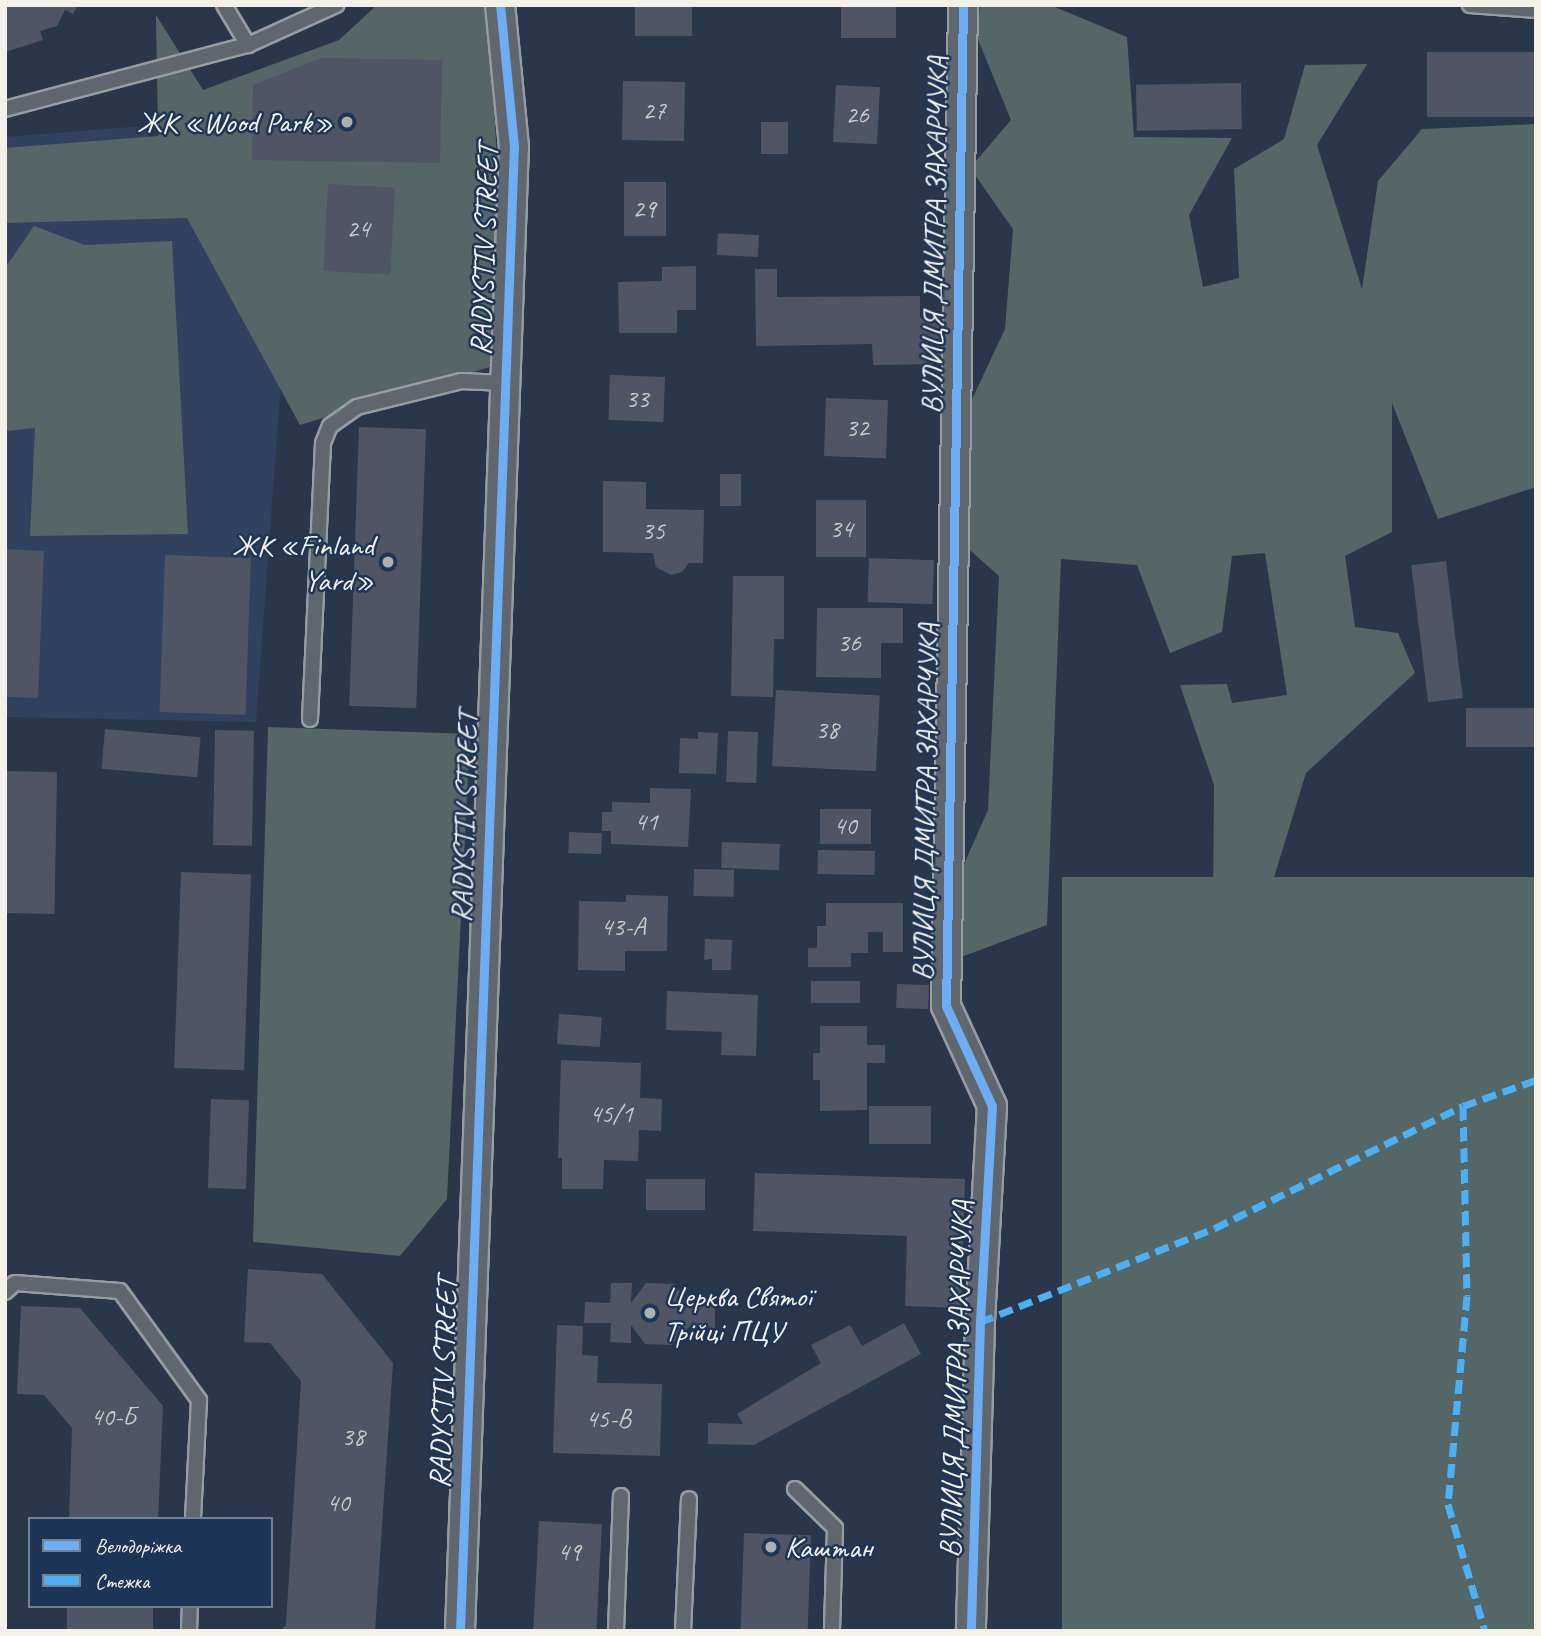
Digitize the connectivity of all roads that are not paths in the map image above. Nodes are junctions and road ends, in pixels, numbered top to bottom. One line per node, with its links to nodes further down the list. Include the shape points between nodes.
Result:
1 (224, 5): 7 (lane)
2 (336, 5): 7 (lane)
3 (500, 5): 9 (street, RADYSTIV STREET, via 513,147)
4 (963, 5): 22 (street, ВУЛИЦЯ ДМИТРА ЗАХАРЧУКА, via 946,1006 992,1106)
5 (1470, 5): 6 (lane)
6 (1536, 10)
7 (248, 44): 8 (lane)
8 (5, 109)
9 (505, 383): 10 (lane, via 461,381 357,407 330,426 323,443); 18 (street, RADYSTIV STREET)
10 (310, 719)
11 (5, 1292): 15 (lane, via 15,1283 120,1291 199,1400)
12 (795, 1489): 21 (lane, via 835,1528)
13 (621, 1496): 19 (lane)
14 (689, 1499): 20 (lane)
15 (193, 1517)
16 (190, 1608): 17 (lane)
17 (188, 1631)
18 (460, 1631)
19 (615, 1631)
20 (684, 1631)
21 (832, 1631)
22 (971, 1631)

